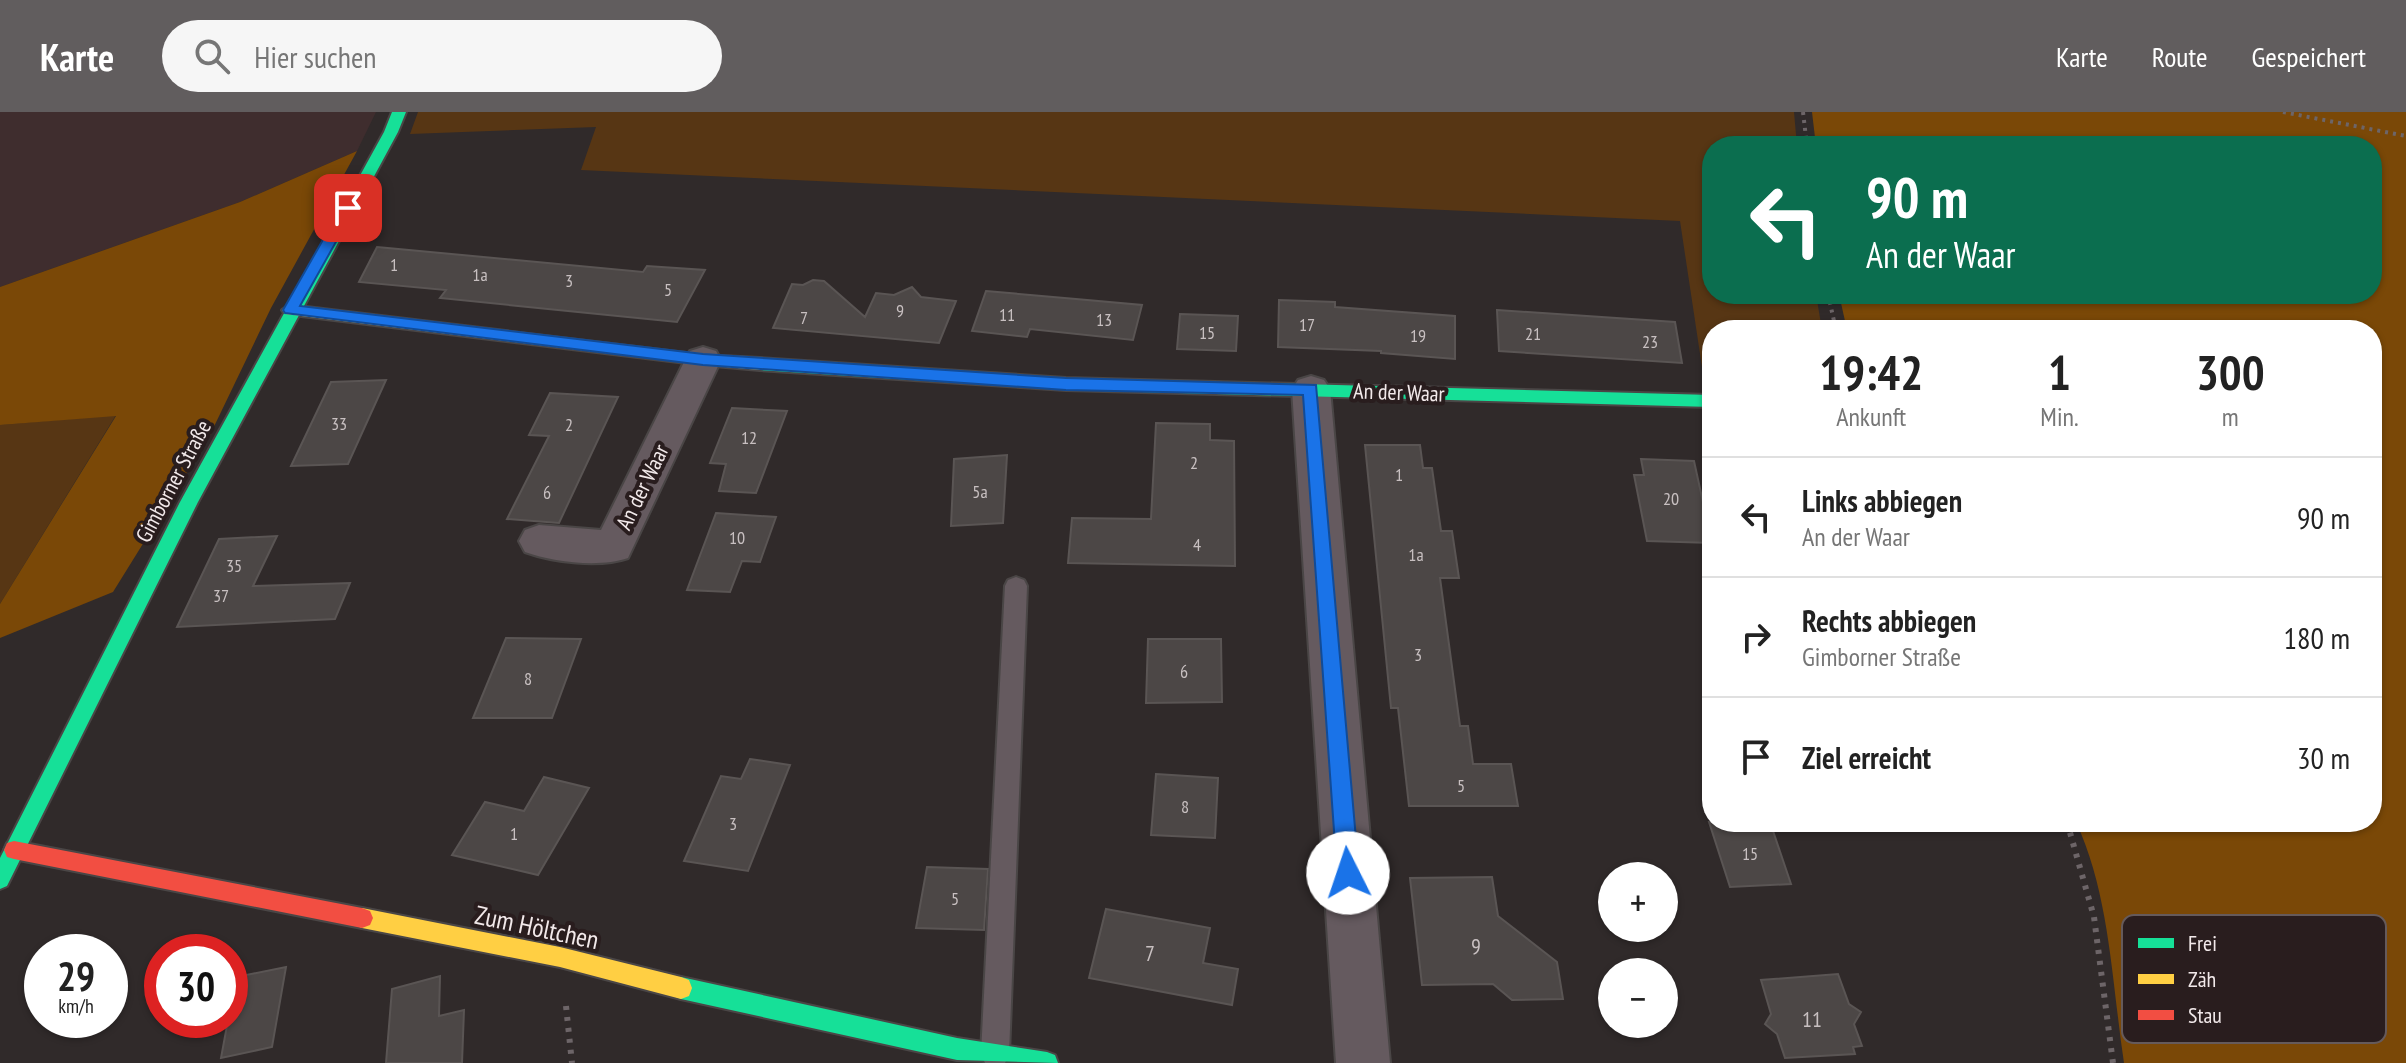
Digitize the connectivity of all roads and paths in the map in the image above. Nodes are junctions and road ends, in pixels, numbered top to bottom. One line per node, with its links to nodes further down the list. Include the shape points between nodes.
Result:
1 (399, 112): 6 (street, Gimborner Straße)
2 (1803, 112): 4 (path)
3 (2283, 112): 5 (path)
4 (1806, 136)
5 (2406, 136)
6 (290, 310): 7 (street, An der Waar); 13 (street, Gimborner Straße, via 148,577)
7 (703, 360): 8 (street, An der Waar, via 1066,384); 10 (street, An der Waar, via 613,547)
8 (1311, 389): 9 (street, An der Waar); 17 (street)
9 (1702, 401)
10 (539, 541)
11 (1016, 586): 15 (lane)
12 (2070, 832): 18 (path, via 2094,917)
13 (14, 850): 14 (street, Gimborner Straße); 15 (street, Zum Höltchen, via 560,957 696,992)
14 (0, 879)
15 (995, 1054): 16 (street, Zum Höltchen)
16 (1047, 1063)
17 (1363, 1063)
18 (2113, 1063)

